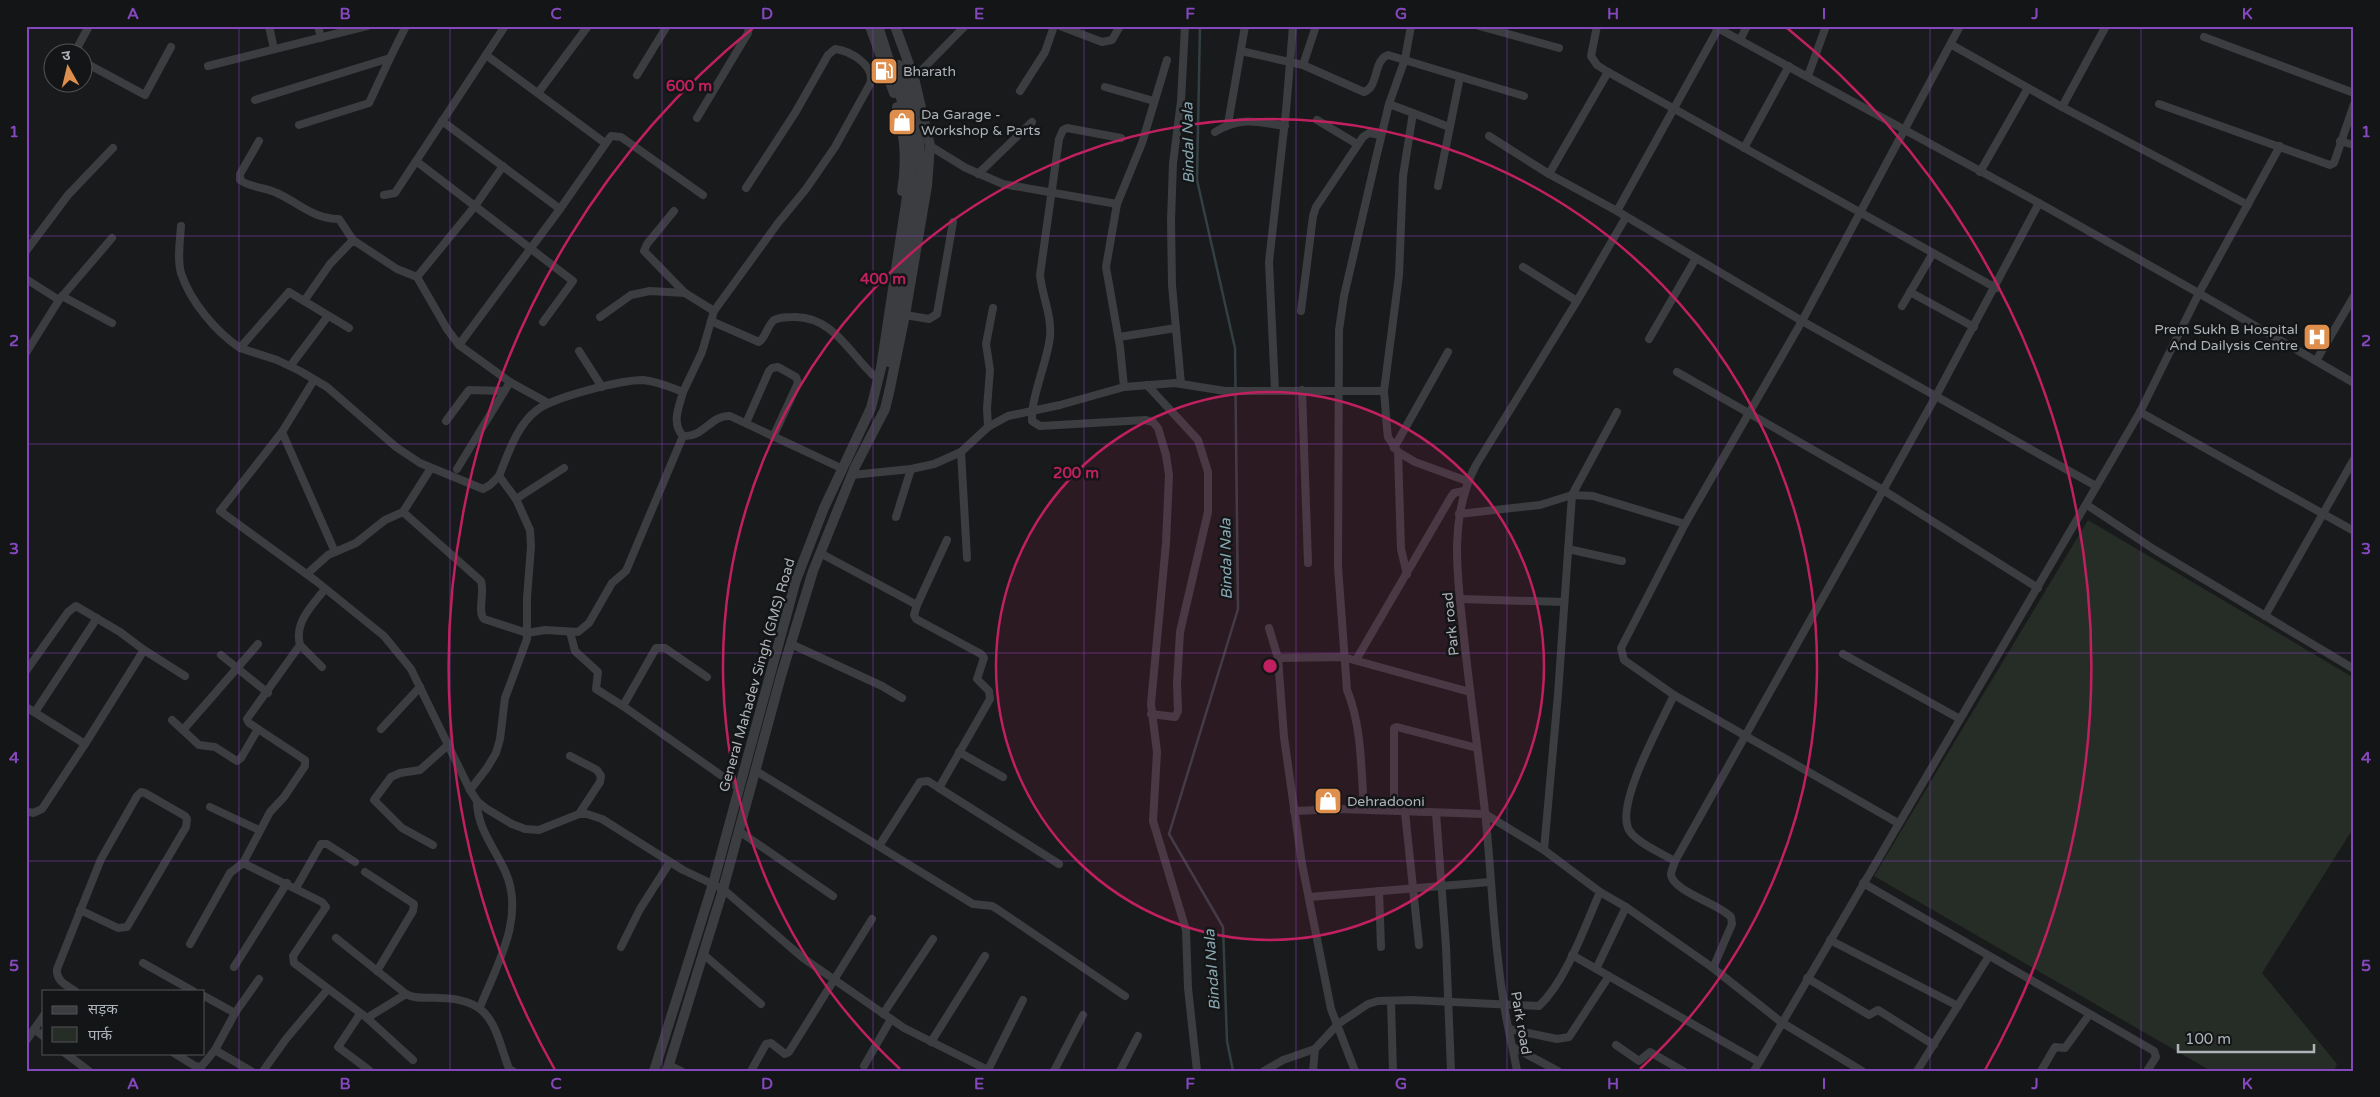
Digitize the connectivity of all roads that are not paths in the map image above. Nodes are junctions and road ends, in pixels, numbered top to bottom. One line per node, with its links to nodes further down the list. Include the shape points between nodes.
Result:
1 (89, 26): 33 (street)
2 (270, 26): 37 (street)
3 (318, 26): 31 (street)
4 (367, 26): 31 (street)
5 (406, 26): 40 (street)
6 (505, 26): 39 (street)
7 (588, 26): 56 (street)
8 (667, 26): 49 (street)
9 (749, 26): 67 (street, via 748,33)
10 (870, 26): 151 (street, General Mahadev Singh (GMS) Road, via 894,93 905,135 906,157 884,320)
11 (878, 26): 167 (street, via 908,120 913,157)
12 (884, 26): 167 (street, via 915,114 921,169)
13 (895, 26): 52 (street, General Mahadev Singh (GMS) Road)
14 (965, 26): 52 (street)
15 (1054, 26): 55 (street, via 1045,52)
16 (1060, 26): 17 (street, via 1102,42 1112,40)
17 (1120, 26)
18 (1186, 26): 140 (street, via 1173,163 1172,285)
19 (1245, 26): 38 (street)
20 (1293, 26): 43 (street)
21 (1316, 26): 44 (street)
22 (1411, 26): 41 (street)
23 (1479, 26): 36 (street)
24 (1597, 26): 48 (street, via 1591,56)
25 (1747, 26): 32 (street)
26 (1826, 26): 50 (street)
27 (1960, 26): 34 (street)
28 (2106, 26): 64 (street)
29 (1716, 28): 32 (street); 65 (street)
30 (2204, 37): 57 (street)
31 (321, 38): 37 (street)
32 (1740, 40): 47 (street)
33 (80, 42)
34 (1952, 45): 54 (street); 75 (street)
35 (172, 47): 45 (street, via 145,95)
36 (1559, 48)
37 (274, 49): 46 (street)
38 (1241, 51): 43 (street); 71 (street)
39 (486, 55): 56 (street); 69 (street)
40 (390, 58): 59 (street); 72 (street, via 369,103)
41 (1405, 59): 44 (street, via 1385,55 1370,88 1364,92); 51 (street); 61 (street)
42 (1168, 60): 60 (street)
43 (1289, 61): 44 (street); 73 (street)
44 (1303, 65)
45 (92, 66)
46 (208, 66)
47 (1789, 66): 50 (street); 88 (street)
48 (1608, 72): 65 (street); 93 (street)
49 (637, 76)
50 (1808, 76): 75 (street)
51 (1460, 77): 58 (street); 74 (street)
52 (914, 78): 85 (street, General Mahadev Singh (GMS) Road)
53 (1105, 87): 60 (street)
54 (2028, 88): 64 (street); 91 (street)
55 (1020, 91)
56 (538, 93): 82 (street)
57 (2354, 93)
58 (1524, 96)
59 (255, 100)
60 (1154, 101): 100 (street, via 1142,143)
61 (1390, 104): 66 (street); 77 (street)
62 (2159, 104): 86 (street)
63 (2354, 104): 81 (street)
64 (2062, 107): 101 (street)
65 (1673, 109): 88 (street); 105 (street)
66 (1413, 113): 74 (street); 163 (street, via 1402,176 1399,275)
67 (696, 118)
68 (1317, 120): 83 (street)
69 (442, 121): 89 (street); 90 (street)
70 (1032, 122): 92 (street)
71 (1228, 124): 73 (street, via 1242,121); 76 (street)
72 (299, 125)
73 (1285, 126): 159 (street, via 1269,262)
74 (1449, 127): 94 (street)
75 (1904, 131): 91 (street); 106 (street)
76 (1216, 132)
77 (1382, 135): 83 (street, via 1365,134); 161 (street, via 1341,311)
78 (1489, 136): 93 (street)
79 (1121, 138): 96 (street, via 1063,130 1055,159)
80 (259, 141): 111 (street, via 240,174 240,180 276,192 322,218 339,219)
81 (2340, 141): 84 (street); 86 (street, via 2334,163 2330,165)
82 (605, 143): 98 (street, via 611,136 621,137); 103 (street)
83 (1357, 144): 130 (street, via 1313,216)
84 (2354, 145)
85 (930, 146): 92 (street); 131 (street, General Mahadev Singh (GMS) Road, via 927,186)
86 (2280, 146): 101 (street)
87 (113, 148): 113 (street, via 68,195)
88 (1744, 148): 106 (street)
89 (416, 161): 97 (street, via 395,193); 102 (street)
90 (503, 166): 102 (street); 103 (street)
91 (1980, 172): 99 (street)
92 (978, 174): 96 (street, via 1003,184)
93 (1549, 174): 105 (street)
94 (1438, 186)
95 (746, 188): 129 (street, via 795,113 828,54 835,49 841,50 866,65 872,74 870,84 835,147)
96 (1052, 194): 100 (street); 168 (street, via 1040,275 1049,312 1050,338)
97 (384, 195)
98 (703, 195)
99 (2039, 203): 119 (street); 122 (street)
100 (1117, 204): 141 (street, via 1106,267)
101 (2248, 205): 122 (street)
102 (475, 206): 112 (street); 117 (street)
103 (560, 208): 112 (street)
104 (674, 211): 121 (street, via 644,251)
105 (1617, 211): 107 (street)
106 (1862, 212): 114 (street); 135 (street)
107 (1626, 217): 115 (street); 126 (street, Park road)
108 (953, 222): 131 (street, via 937,314 929,320)
109 (181, 226): 144 (street, via 179,261 184,280 215,327)
110 (112, 238): 124 (street)
111 (353, 240): 117 (street, via 397,269); 125 (street, via 330,264)
112 (530, 249): 136 (street, via 573,281); 143 (street)
113 (26, 250)
114 (1933, 253): 119 (street); 120 (street)
115 (1696, 258): 135 (street); 142 (street)
116 (1523, 267): 126 (street)
117 (417, 277): 143 (street)
118 (26, 279): 124 (street)
119 (1996, 288): 138 (street)
120 (1910, 292): 127 (street); 138 (street)
121 (685, 293): 129 (street); 133 (street, via 650,291 631,295)
122 (2199, 293): 148 (street); 170 (street)
123 (2354, 296): 148 (street)
124 (60, 298): 137 (street); 147 (street)
125 (304, 301): 132 (street); 144 (street, via 286,293)
126 (1577, 301): 189 (street, Park road)
127 (1902, 306)
128 (993, 308): 175 (street, via 986,344 990,370)
129 (714, 311): 134 (street)
130 (1301, 311)
131 (906, 315): 172 (street, General Mahadev Singh (GMS) Road, via 885,409)
132 (328, 316): 139 (street); 149 (street)
133 (600, 317)
134 (710, 321): 151 (street, via 759,342 779,318 806,316 837,334); 164 (street, via 702,352)
135 (1802, 321): 165 (street); 171 (street)
136 (543, 322)
137 (112, 323)
138 (1974, 327): 165 (street)
139 (349, 328)
140 (1176, 328): 141 (street); 155 (street)
141 (1119, 337): 158 (street)
142 (1649, 339)
143 (459, 345): 153 (street)
144 (240, 348): 149 (street)
145 (579, 351): 157 (street)
146 (1448, 352): 179 (street)
147 (26, 353)
148 (2316, 361): 154 (street)
149 (291, 365): 152 (street)
150 (1677, 372): 171 (street)
151 (873, 376): 172 (street, General Mahadev Singh (GMS) Road, via 867,403)
152 (314, 380): 176 (street); 182 (street, via 327,387 396,447)
153 (510, 382): 162 (street); 166 (street)
154 (2354, 383)
155 (1181, 384): 156 (street); 159 (street, via 1225,391)
156 (1147, 385): 158 (street); 244 (street, via 1198,440 1208,472 1210,497 1180,632 1178,711 1175,717)
157 (602, 387): 164 (street, via 642,380 658,382); 166 (street)
158 (1124, 388): 168 (street)
159 (1276, 390): 160 (street)
160 (1302, 390): 161 (street); 208 (street)
161 (1338, 390): 163 (street); 227 (street, via 1338,567)
162 (504, 391): 173 (street, via 469,390); 185 (street)
163 (1384, 391): 179 (street, via 1387,428)
164 (683, 392): 177 (street, via 676,418 676,426)
165 (1936, 396): 190 (street); 191 (street)
166 (548, 403): 188 (street, via 524,425)
167 (875, 409): 172 (street)
168 (1034, 411): 175 (street, via 1008,416); 244 (street, via 1032,421 1040,426 1145,420 1153,422 1162,440 1169,491)
169 (1618, 412): 193 (street)
170 (2140, 412): 190 (street); 198 (street)
171 (1749, 413): 191 (street); 200 (street)
172 (872, 420): 186 (street, General Mahadev Singh (GMS) Road); 187 (street)
173 (446, 421)
174 (746, 422): 177 (street, via 722,416 696,435); 178 (street); 178 (street, via 769,372 778,367 796,377 798,383)
175 (988, 427): 180 (street)
176 (282, 432): 204 (street); 209 (street, via 220,511)
177 (682, 436): 219 (street, via 626,571 612,583 584,628)
178 (774, 437): 186 (street)
179 (1396, 450): 189 (street, via 1415,462); 210 (street, via 1401,549)
180 (962, 452): 184 (street, via 934,464); 206 (street)
181 (2354, 460): 198 (street)
182 (430, 468): 188 (street, via 483,489); 196 (street)
183 (564, 468): 194 (street)
184 (912, 468): 187 (street); 199 (street)
185 (456, 469)
186 (843, 469): 258 (street, General Mahadev Singh (GMS) Road, via 796,580)
187 (852, 475): 205 (street)
188 (499, 476): 194 (street)
189 (1467, 481): 192 (street, Park road)
190 (2096, 486): 195 (street)
191 (1883, 490): 211 (street); 250 (street)
192 (1464, 491): 197 (street, Park road); 210 (street, via 1450,497)
193 (1572, 495): 197 (street, via 1540,505); 200 (street, via 1593,496); 203 (street)
194 (516, 500): 220 (street, via 530,530)
195 (2086, 505): 211 (street); 216 (street)
196 (403, 512): 204 (street); 220 (street, via 481,581 484,590 480,613 484,619)
197 (1459, 514): 213 (street, Park road, via 1456,549)
198 (2322, 514): 201 (street); 216 (street)
199 (896, 518)
200 (1685, 524): 239 (street, via 1621,648 1624,660)
201 (2354, 531)
202 (947, 540): 215 (street)
203 (1568, 549): 207 (street); 214 (street)
204 (335, 552): 209 (street)
205 (820, 553): 215 (street); 222 (street)
206 (967, 558)
207 (1622, 561)
208 (1308, 563)
209 (306, 574): 212 (street)
210 (1407, 574): 229 (street)
211 (2038, 588): 245 (street)
212 (325, 589): 223 (street, via 301,622); 236 (street, via 384,636 400,653)
213 (1460, 599): 214 (street); 237 (street, Park road)
214 (1564, 602): 276 (street)
215 (917, 604): 254 (street, via 916,619 984,658 977,679 989,691 990,699)
216 (2264, 616): 232 (street)
217 (97, 618): 224 (street); 233 (street, via 76,606 71,608); 243 (street)
218 (1269, 628): 228 (street)
219 (570, 632): 220 (street, via 546,630); 241 (street, via 575,651 598,672 596,689)
220 (527, 633): 260 (street, via 505,698 496,753)
221 (258, 644): 231 (street)
222 (791, 644): 240 (street); 256 (street)
223 (300, 645): 230 (street); 238 (street)
224 (144, 650): 234 (street); 251 (street)
225 (1844, 654): 245 (street)
226 (221, 655): 231 (street)
227 (1343, 657): 228 (street); 229 (street); 263 (street, via 1347,690 1356,721)
228 (1278, 658): 266 (street)
229 (1356, 660): 237 (street)
230 (322, 667)
231 (237, 668): 238 (street); 249 (street)
232 (2354, 669)
233 (26, 671)
234 (185, 676)
235 (707, 677): 241 (street, via 664,648 656,648)
236 (420, 687): 248 (street); 252 (street)
237 (1470, 692): 253 (street, Park road)
238 (268, 693): 247 (street, via 247,719)
239 (1674, 695): 250 (street); 277 (street, via 1632,788 1626,817 1628,829 1635,837)
240 (902, 698)
241 (623, 706): 258 (street)
242 (26, 707): 243 (street)
243 (35, 712): 251 (street)
244 (1151, 714): 368 (street, via 1157,752 1153,821 1186,930 1188,988)
245 (1960, 719): 271 (street)
246 (172, 720): 249 (street)
247 (258, 729): 249 (street, via 237,761 215,747 202,746); 272 (street, via 304,757 306,762)
248 (381, 729)
249 (183, 730)
250 (1746, 736): 271 (street); 277 (street)
251 (85, 744): 265 (street, via 42,809 33,813)
252 (448, 745): 260 (street); 274 (street, via 420,770 391,777 374,800 402,828)
253 (1477, 748): 264 (street, via 1394,728); 270 (street, Park road)
254 (959, 752): 257 (street); 259 (street)
255 (570, 756): 269 (street, via 597,770 601,776)
256 (756, 771): 273 (street); 275 (street)
257 (1003, 776)
258 (739, 788): 287 (street, General Mahadev Singh (GMS) Road)
259 (939, 788): 275 (street, via 928,781 920,782); 281 (street)
260 (470, 790): 261 (street)
261 (477, 801): 269 (street, via 525,829 539,830); 329 (street, via 479,821 506,874 513,905 506,943)
262 (210, 807): 272 (street)
263 (1364, 810): 264 (street); 266 (street, via 1317,808)
264 (1394, 810): 267 (street)
265 (26, 811)
266 (1294, 811): 293 (street)
267 (1406, 812): 268 (street); 289 (street)
268 (1436, 813): 270 (street); 286 (street)
269 (579, 814): 279 (street, via 602,819)
270 (1485, 814): 276 (street); 283 (street, Park road)
271 (1898, 823): 285 (street)
272 (259, 830): 280 (street)
273 (739, 830): 287 (street); 292 (street)
274 (433, 845)
275 (879, 846): 321 (street, via 973,904 997,909)
276 (1544, 850): 291 (street)
277 (1676, 860): 310 (street, via 1671,874 1674,882 1731,917 1732,924)
278 (355, 862): 288 (street, via 327,844 321,844)
279 (670, 862): 287 (street); 302 (street, via 640,909)
280 (242, 863): 284 (street); 300 (street, via 230,873)
281 (1059, 864)
282 (365, 872): 312 (street, via 414,904)
283 (1490, 882): 286 (street); 327 (street, Park road)
284 (287, 883): 288 (street); 309 (street)
285 (1863, 883): 299 (street); 307 (street)
286 (1442, 886): 289 (street); 325 (street)
287 (718, 887): 304 (street); 316 (street, via 803,958); 363 (street, General Mahadev Singh (GMS) Road)
288 (296, 888): 318 (street, via 326,907 292,960)
289 (1413, 888): 290 (street); 301 (street)
290 (1380, 891): 293 (street); 303 (street)
291 (1600, 892): 294 (street); 305 (street)
292 (833, 896)
293 (1309, 897): 338 (street, via 1332,1009)
294 (1626, 907): 310 (street); 311 (street)
295 (80, 910): 295 (street, via 101,859 139,794 147,794 185,816 186,826 127,927 118,928); 317 (street, via 57,969 56,976)
296 (872, 919): 316 (street)
297 (336, 938): 312 (street)
298 (933, 939): 331 (street)
299 (1830, 940): 314 (street); 328 (street)
300 (190, 944)
301 (1419, 945)
302 (622, 947)
303 (1381, 947)
304 (703, 954): 326 (street); 355 (street)
305 (1572, 955): 311 (street); 327 (street, via 1539,1006)
306 (985, 956): 344 (street)
307 (1989, 956): 328 (street); 333 (street)
308 (143, 964): 319 (street)
309 (234, 967)
310 (1713, 968): 337 (street)
311 (1596, 969): 313 (street)
312 (378, 971): 320 (street)
313 (1609, 976): 340 (street, via 1569,1037 1557,1039); 353 (street)
314 (1807, 978): 337 (street); 346 (street, via 1870,1015 1878,1010)
315 (259, 979): 330 (street)
316 (835, 980): 331 (street); 365 (street, via 789,1052 785,1054 771,1043 766,1044)
317 (63, 988)
318 (328, 989): 334 (street); 362 (street)
319 (192, 990)
320 (406, 994): 329 (street, via 417,998 456,999); 334 (street)
321 (1125, 996)
322 (205, 997): 330 (street)
323 (1023, 1000): 359 (street)
324 (1391, 1001): 325 (street); 338 (street, via 1368,1004); 372 (street)
325 (1449, 1002): 327 (street); 373 (street)
326 (761, 1004)
327 (1504, 1004): 340 (street, Park road)
328 (1958, 1006): 346 (street)
329 (480, 1007): 358 (street, via 494,1028)
330 (235, 1014): 349 (street)
331 (883, 1014): 336 (street)
332 (1083, 1015): 366 (street)
333 (2089, 1015): 380 (street, via 2065,1048 2055,1047); 381 (street, via 2154,1051 2156,1057)
334 (363, 1016): 352 (street); 357 (street, via 338,1047)
335 (42, 1018): 339 (street)
336 (891, 1020): 344 (street); 354 (street)
337 (1781, 1022): 353 (street); 378 (street)
338 (1338, 1024): 348 (street); 371 (street)
339 (34, 1029): 341 (street); 343 (street)
340 (1509, 1030): 347 (street, Park road)
341 (42, 1035)
342 (1138, 1036): 367 (street)
343 (26, 1041)
344 (931, 1042): 356 (street)
345 (1616, 1045): 376 (street, via 1639,1061 1650,1052)
346 (1934, 1045): 379 (street)
347 (1513, 1047): 374 (street, Park road); 375 (street)
348 (1315, 1049): 369 (street, via 1283,1060); 370 (street)
349 (215, 1050): 351 (street, via 205,1064 198,1067); 361 (street)
350 (66, 1054): 360 (street)
351 (176, 1054)
352 (413, 1060)
353 (1759, 1062): 377 (street)
354 (864, 1066)
355 (668, 1068): 364 (street)
356 (978, 1068): 359 (street)
357 (369, 1070)
358 (510, 1070)
359 (989, 1070)
360 (89, 1071)
361 (251, 1071)
362 (263, 1071)
363 (654, 1071)
364 (681, 1071)
365 (751, 1071)
366 (1054, 1071)
367 (1120, 1071)
368 (1197, 1071)
369 (1264, 1071)
370 (1313, 1071)
371 (1355, 1071)
372 (1393, 1071)
373 (1452, 1071)
374 (1517, 1071)
375 (1558, 1071)
376 (1683, 1071)
377 (1754, 1071)
378 (1862, 1071)
379 (1918, 1071)
380 (2041, 1071)
381 (2147, 1071)

